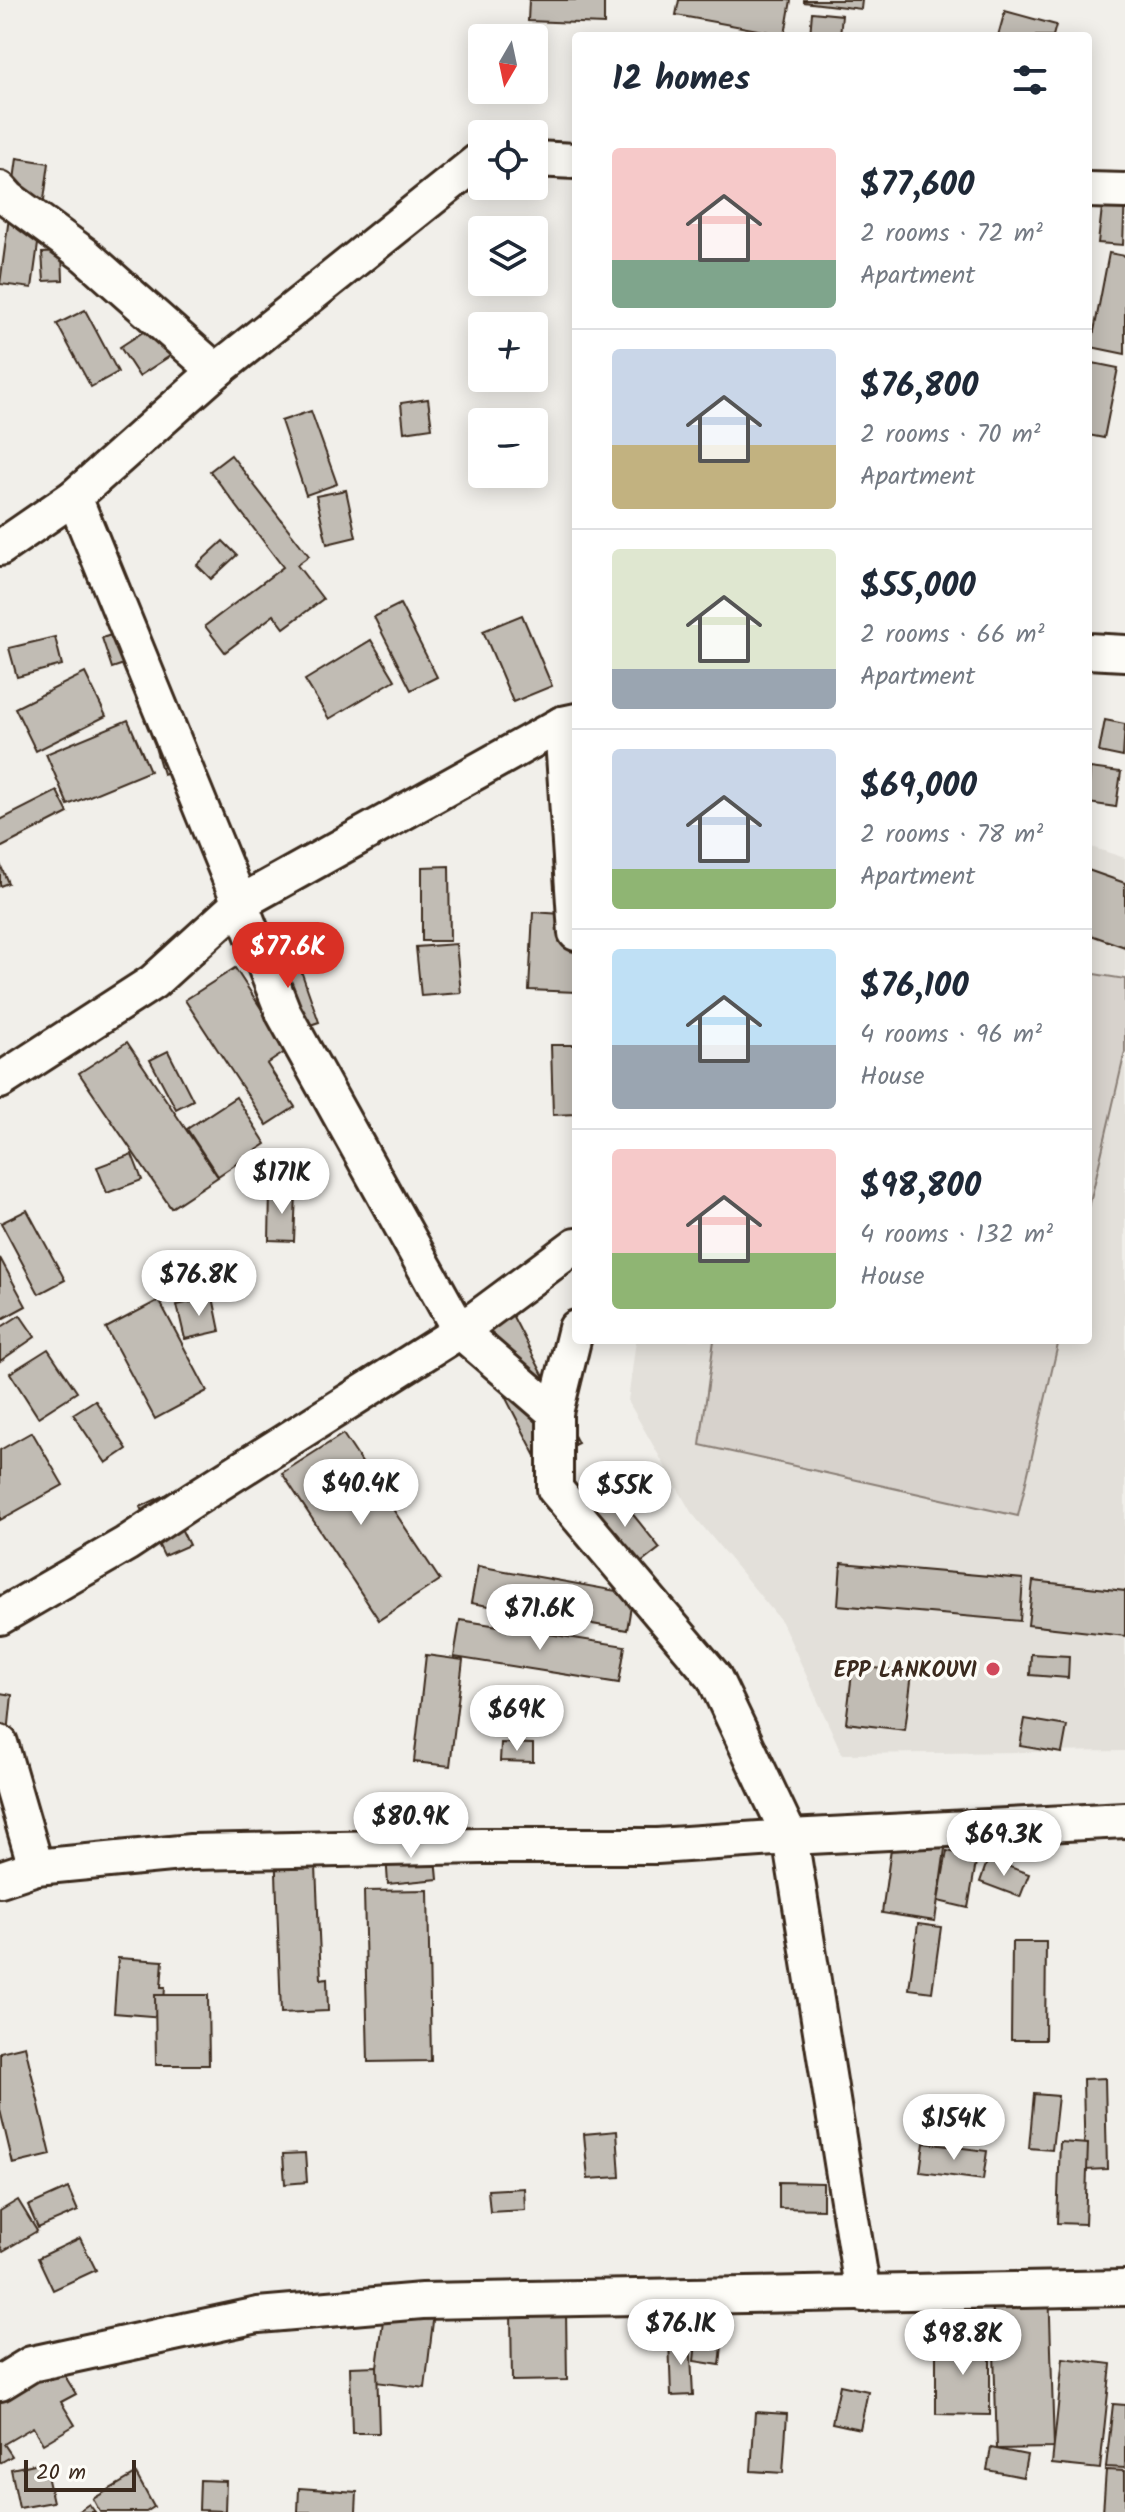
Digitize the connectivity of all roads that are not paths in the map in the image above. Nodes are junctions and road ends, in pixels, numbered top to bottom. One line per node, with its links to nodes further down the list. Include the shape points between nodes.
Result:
1 (548, 160): 2 (street)
2 (572, 161)
3 (468, 169): 7 (street)
4 (0, 189): 7 (street, via 85,255)
5 (1092, 190): 6 (street)
6 (1125, 191)
7 (216, 371): 8 (street)
8 (74, 497): 9 (street); 14 (street)
9 (0, 548)
10 (1092, 651): 11 (street)
11 (1125, 653)
12 (569, 723): 13 (street); 14 (street)
13 (572, 813)
14 (240, 903): 15 (street, via 153,982); 17 (street, via 284,1014)
15 (0, 1081)
16 (572, 1248): 17 (street)
17 (460, 1331): 19 (street); 20 (street, via 126,1544)
18 (572, 1344): 19 (street)
19 (555, 1413): 23 (street, via 555,1489 714,1677)
20 (0, 1617)
21 (0, 1743): 24 (street)
22 (1125, 1820): 23 (street)
23 (790, 1837): 24 (street, via 657,1846 191,1852); 27 (street)
24 (36, 1867): 25 (street)
25 (0, 1879)
26 (1125, 2288): 27 (street)
27 (863, 2294): 28 (street, via 422,2301 258,2315 31,2364)
28 (0, 2383)

